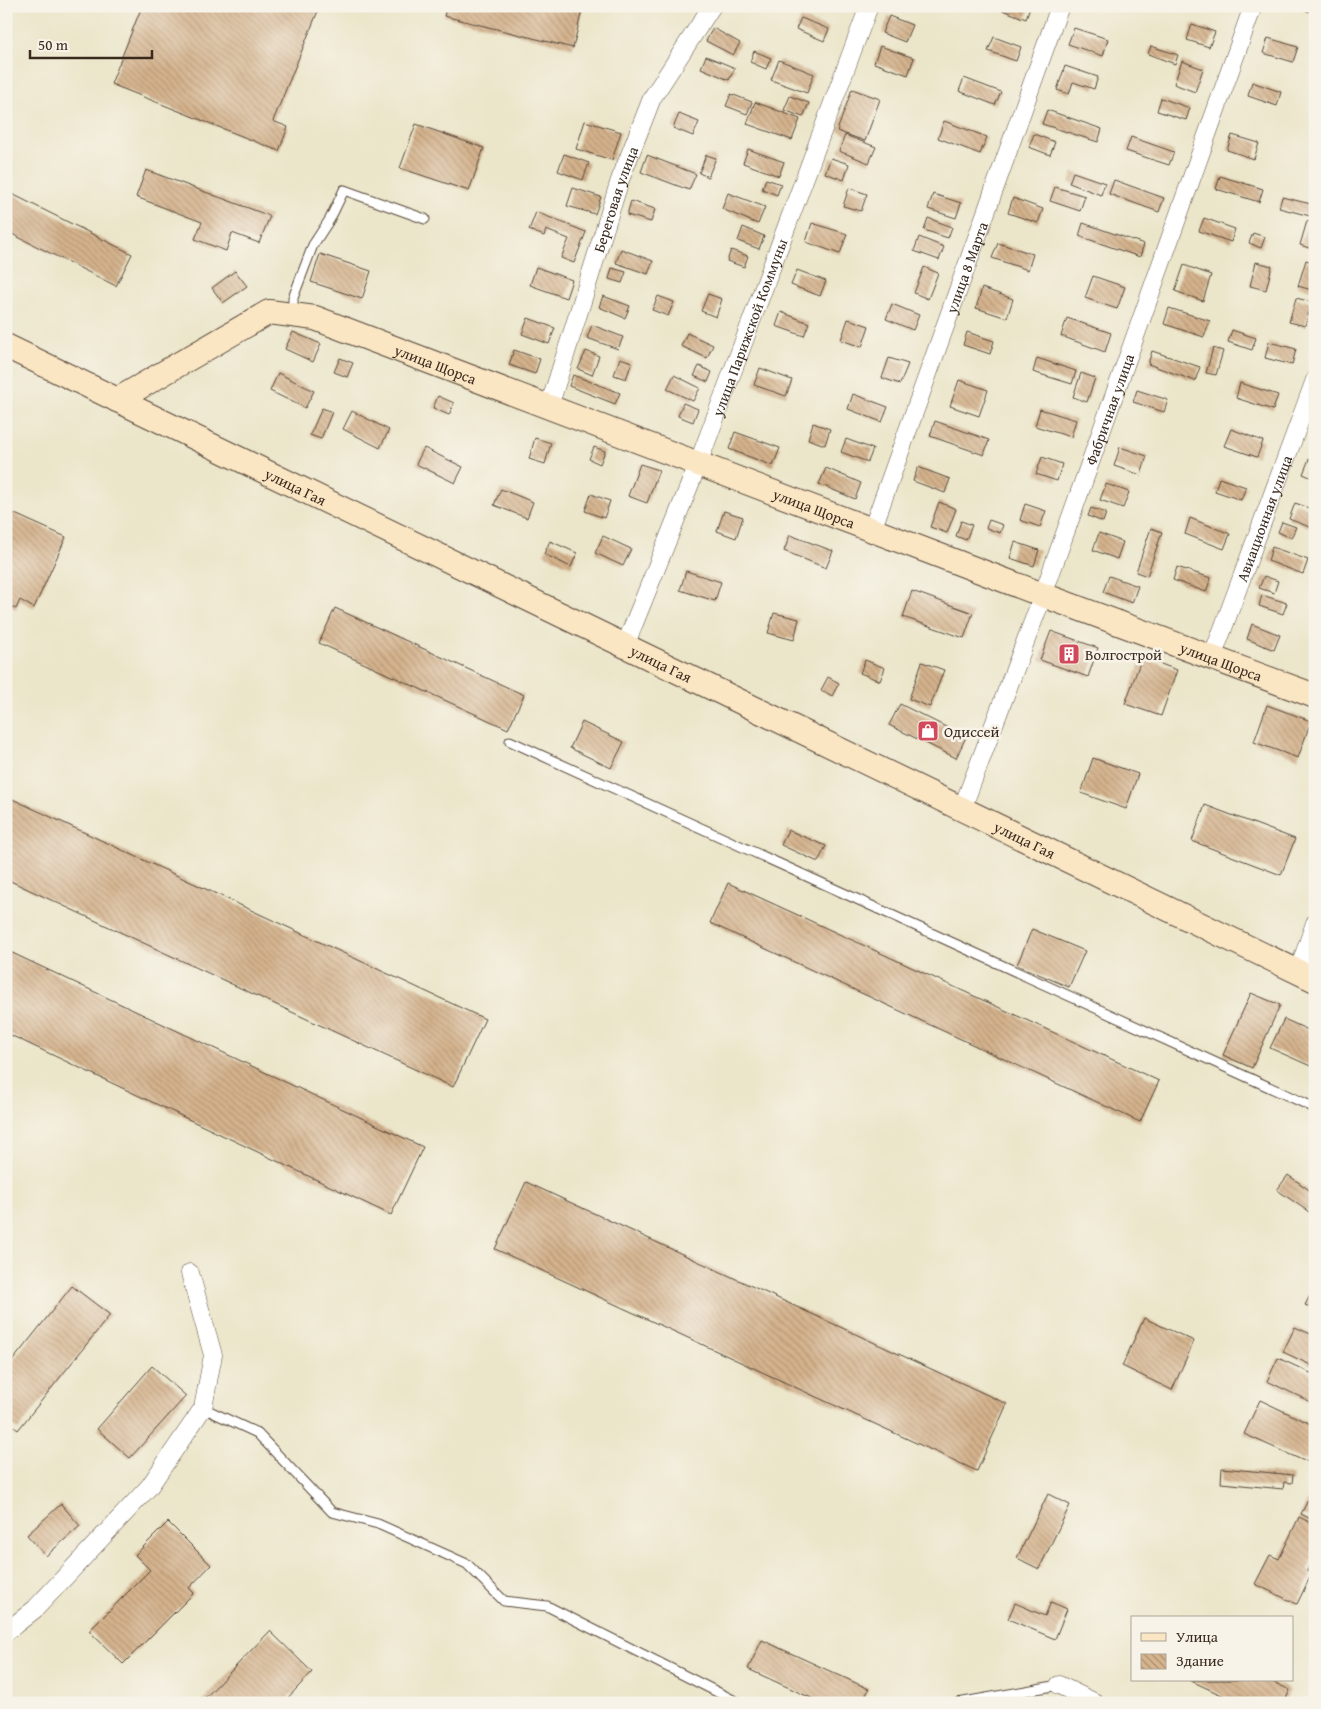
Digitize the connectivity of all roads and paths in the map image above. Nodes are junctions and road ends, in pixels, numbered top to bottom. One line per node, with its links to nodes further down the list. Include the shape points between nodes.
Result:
1 (712, 6): 10 (street, Береговая улица, via 652,98 620,180)
2 (869, 6): 11 (street, улица Парижской Коммуны)
3 (1060, 6): 12 (street, улица 8 Марта)
4 (1253, 6): 13 (street, Фабричная улица)
5 (425, 219): 6 (lane, via 344,190 313,245 293,298)
6 (304, 316): 9 (main road, улица Щорса, via 269,312); 10 (main road, улица Щорса)
7 (6, 346): 9 (main road, улица Гая)
8 (1315, 380): 15 (street, Авиационная улица)
9 (117, 400): 14 (main road, улица Гая)
10 (549, 407): 11 (main road, улица Щорса)
11 (698, 464): 12 (main road, улица Щорса); 14 (street, улица Парижской Коммуны)
12 (872, 530): 13 (main road, улица Щорса)
13 (1042, 595): 15 (main road, улица Щорса); 18 (street, Фабричная улица)
14 (625, 646): 18 (main road, улица Гая)
15 (1212, 658): 16 (main road, улица Щорса)
16 (1315, 696)
17 (510, 741): 21 (lane)
18 (962, 810): 20 (main road, улица Гая)
19 (1315, 923): 20 (street)
20 (1306, 976)
21 (1315, 1108)
22 (190, 1273): 23 (street, via 213,1355)
23 (203, 1408): 24 (street, via 149,1487 35,1609); 26 (lane, via 258,1433 332,1512 378,1524 467,1564 504,1601 547,1606)
24 (6, 1632)
25 (1059, 1685): 27 (lane); 28 (street)
26 (739, 1703)
27 (958, 1703)
28 (1096, 1703)

